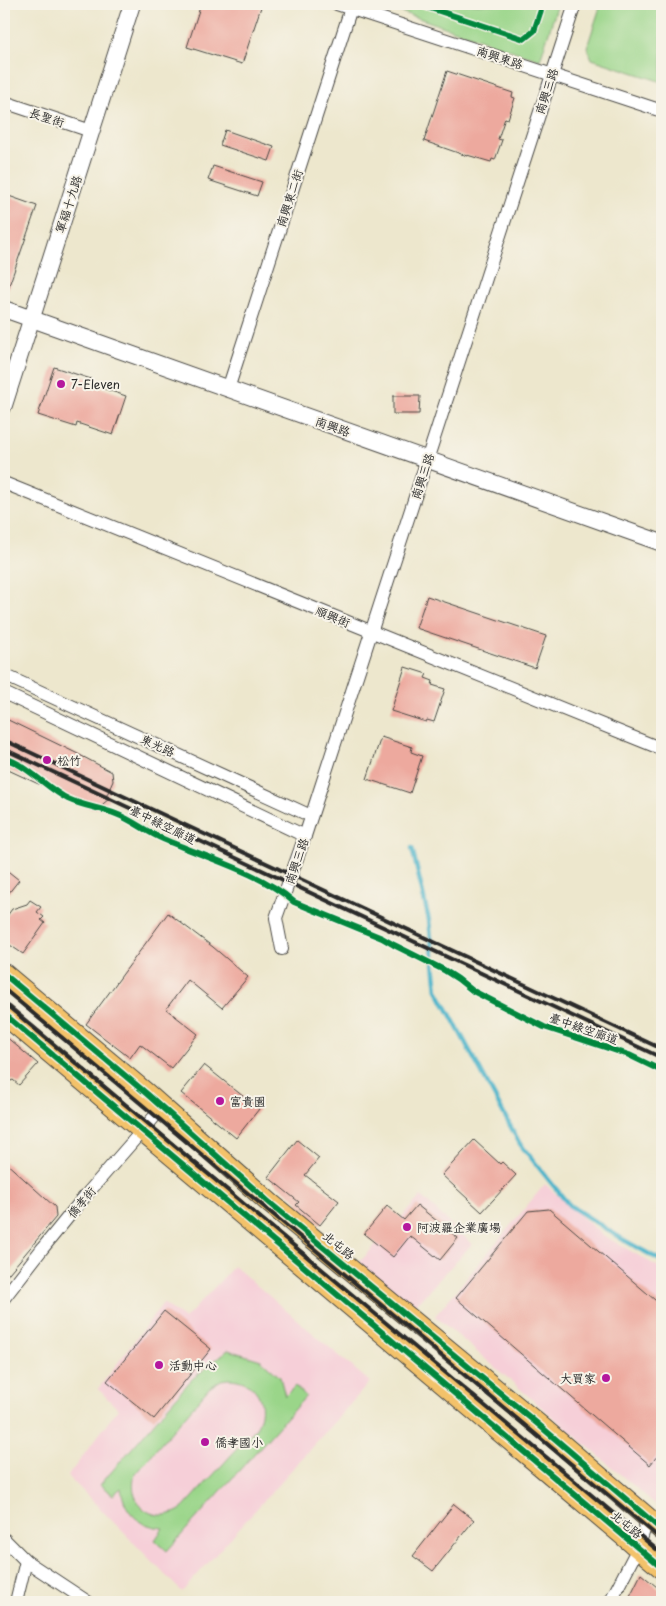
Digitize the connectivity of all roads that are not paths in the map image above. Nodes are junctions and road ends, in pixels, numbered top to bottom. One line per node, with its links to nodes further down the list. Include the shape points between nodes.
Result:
1 (132, 4): 8 (street, 軍福十九路)
2 (337, 4): 4 (street, 南興東路)
3 (575, 4): 5 (street, 南興三路)
4 (350, 8): 5 (street, 南興東路); 11 (street, 南興東二街)
5 (552, 74): 7 (street, 南興東路); 13 (street, 南興三路)
6 (4, 102): 8 (street, 長聖街)
7 (662, 111)
8 (91, 131): 10 (street, 軍福十九路)
9 (4, 309): 10 (street, 南興路)
10 (32, 319): 11 (street, 南興路); 12 (street, 軍福十九路)
11 (228, 389): 13 (street, 南興路)
12 (4, 405)
13 (428, 460): 15 (street, 南興路); 16 (street, 南興三路)
14 (4, 483): 16 (street, 順興街)
15 (662, 543)
16 (372, 631): 19 (street, 順興街); 20 (street, 南興三路)
17 (4, 674): 20 (street, 東光路)
18 (4, 693): 21 (street, 東光路)
19 (662, 749)
20 (311, 816): 21 (street, 南興三路)
21 (305, 836): 22 (street, 南興三路, via 276,918)
22 (282, 949)
23 (4, 974): 25 (main road, 北屯路)
24 (4, 1014): 26 (main road, 北屯路)
25 (162, 1108): 26 (street, 僑孝街); 28 (main road, 北屯路)
26 (143, 1130): 27 (street, 僑孝街); 30 (main road, 北屯路)
27 (4, 1298)
28 (655, 1524): 30 (street)
29 (4, 1539): 31 (street)
30 (638, 1548): 32 (main road, 北屯路); 35 (street)
31 (26, 1561): 33 (street); 34 (street)
32 (662, 1568)
33 (16, 1602)
34 (88, 1602)
35 (610, 1602)

